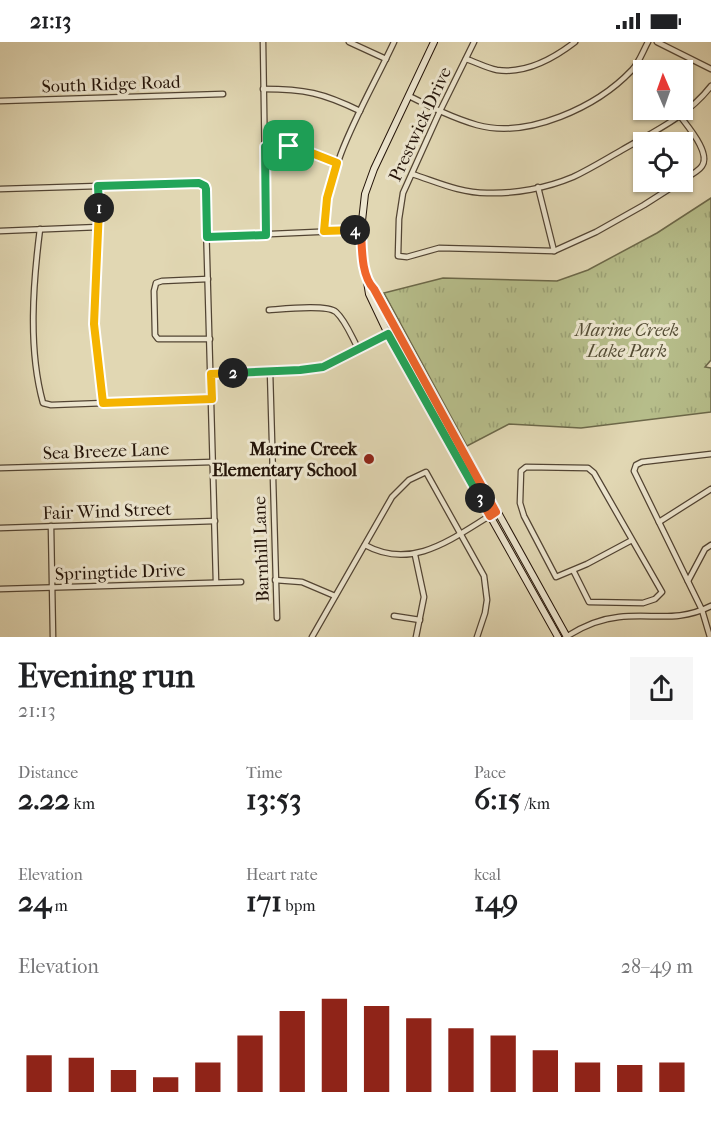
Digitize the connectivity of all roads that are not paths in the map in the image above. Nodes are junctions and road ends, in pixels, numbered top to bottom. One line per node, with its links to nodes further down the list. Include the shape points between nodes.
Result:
1 (262, 42): 13 (street)
2 (349, 42): 9 (street)
3 (394, 42): 9 (street)
4 (434, 42): 15 (main road)
5 (474, 42): 10 (street, Prestwick Drive)
6 (575, 42): 10 (street, via 538,64 519,70 497,70)
7 (648, 42): 19 (street, via 634,69 615,84 596,98 540,124 502,129)
8 (657, 42): 11 (street)
9 (386, 59): 18 (street)
10 (466, 59): 19 (street, Prestwick Drive)
11 (711, 69)
12 (711, 86): 17 (street)
13 (263, 89): 18 (street, via 323,94); 22 (street)
14 (223, 94): 16 (street, South Ridge Road)
15 (409, 96): 19 (street); 32 (main road, via 374,168 365,194)
16 (0, 101)
17 (693, 103)
18 (360, 111): 23 (street)
19 (440, 111): 25 (street, Prestwick Drive)
20 (673, 120): 27 (street, via 572,177)
21 (693, 136): 24 (street, via 705,161)
22 (265, 147): 23 (street, via 299,148); 35 (street)
23 (337, 163): 34 (street, via 327,198)
24 (693, 173)
25 (412, 174): 27 (street, via 467,192 499,193); 37 (street, Prestwick Drive, via 401,202 398,256 439,249)
26 (98, 186): 28 (street); 30 (street); 36 (street, via 205,186)
27 (538, 187): 37 (street)
28 (0, 189)
29 (664, 192): 37 (street, via 596,232)
30 (99, 227): 31 (street); 48 (street, via 94,324)
31 (40, 229): 33 (street); 48 (street, via 33,316 43,403)
32 (361, 230): 34 (street); 39 (main road)
33 (0, 231)
34 (324, 231): 35 (street)
35 (266, 235): 36 (street)
36 (207, 237): 38 (street)
37 (554, 251)
38 (208, 279): 43 (street); 43 (street, via 156,284 155,334 158,339)
39 (368, 283): 41 (main road); 42 (main road, via 369,294)
40 (269, 310): 44 (street, via 335,310)
41 (395, 330): 42 (street); 49 (main road)
42 (388, 334): 44 (street); 50 (main road)
43 (210, 339): 46 (street)
44 (358, 350): 45 (street, via 323,367)
45 (270, 371): 46 (street); 67 (street, Barnhill Lane)
46 (211, 374): 47 (street)
47 (212, 399): 48 (street); 52 (street)
48 (103, 403)
49 (444, 415): 50 (street); 55 (main road)
50 (436, 419): 56 (main road)
51 (711, 454): 58 (street, via 636,465 634,471)
52 (213, 462): 53 (street, Sea Breeze Lane); 57 (street)
53 (0, 468)
54 (711, 489): 58 (street)
55 (496, 512): 56 (street); 84 (main road)
56 (490, 516): 61 (street); 83 (main road)
57 (215, 521): 59 (street, Fair Wind Street); 69 (street)
58 (659, 522): 68 (street)
59 (51, 526): 60 (street, Fair Wind Street); 71 (street)
60 (0, 528)
61 (461, 532): 63 (street, via 426,472 409,480 392,497); 65 (street); 82 (street, via 487,587 485,613)
62 (632, 540): 66 (street); 66 (street, via 662,592 655,599 643,603 589,602); 66 (street, via 588,468 526,467 521,471 520,503 535,538 556,577)
63 (365, 545): 65 (street, via 392,555); 73 (street)
64 (711, 545): 68 (street)
65 (415, 555): 78 (street, via 424,597)
66 (573, 570)
67 (275, 580): 73 (street, via 302,582); 77 (street, Barnhill Lane)
68 (688, 581): 75 (street)
69 (216, 582): 70 (street, Springtide Drive); 71 (street, Springtide Drive)
70 (242, 582)
71 (53, 588): 72 (street, Springtide Drive); 79 (street)
72 (0, 589)
73 (335, 596): 80 (street)
74 (711, 606): 75 (street)
75 (702, 610): 84 (street, via 668,618 633,616 599,620); 85 (street)
76 (394, 616): 78 (street)
77 (277, 618)
78 (420, 620): 81 (street)
79 (53, 637)
80 (312, 637)
81 (416, 637)
82 (477, 637)
83 (558, 637)
84 (566, 637)
85 (710, 637)

